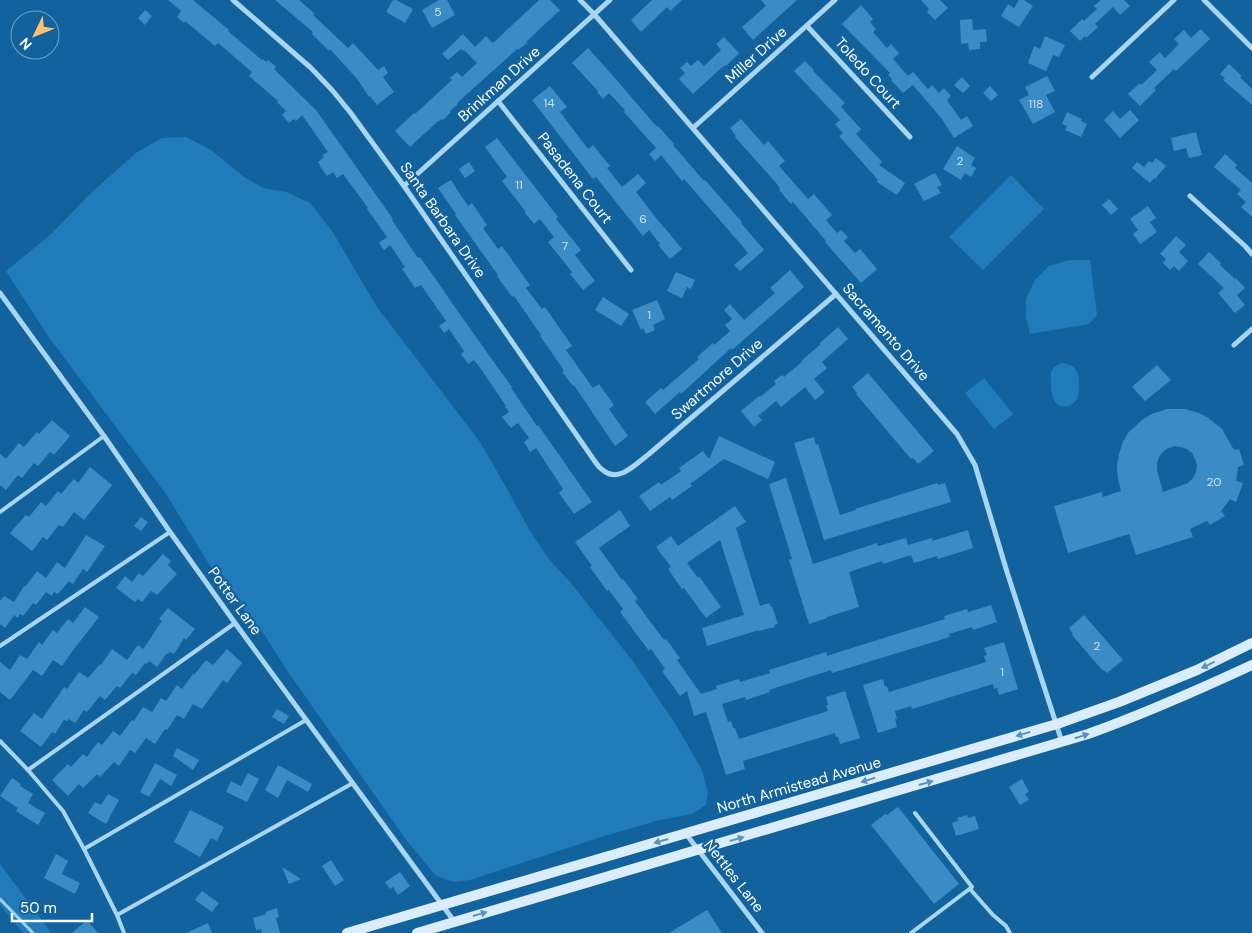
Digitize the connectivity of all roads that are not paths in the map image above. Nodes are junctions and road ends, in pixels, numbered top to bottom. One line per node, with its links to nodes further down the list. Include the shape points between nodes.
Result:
1 (233, 0): 14 (street, Santa Barbara Drive, via 288,46 332,90)
2 (580, 0): 7 (street, Sacramento Drive)
3 (610, 0): 7 (street, Brinkman Drive)
4 (835, 0): 8 (street, Miller Drive)
5 (1174, 0): 10 (street)
6 (1204, 0): 9 (street)
7 (594, 14): 11 (street, Brinkman Drive); 12 (street, Sacramento Drive)
8 (807, 26): 12 (street, Miller Drive); 13 (street, Toledo Court)
9 (1252, 48)
10 (1092, 77)
11 (498, 102): 14 (street, Brinkman Drive); 17 (street, Pasadena Court)
12 (693, 128): 19 (street, Sacramento Drive)
13 (910, 137)
14 (404, 186): 23 (street, Santa Barbara Drive, via 596,463)
15 (1190, 196): 16 (street)
16 (1252, 254)
17 (631, 270)
18 (0, 293): 22 (street, Potter Lane)
19 (836, 294): 23 (street, Swartmore Drive, via 649,454 621,474); 31 (street, Sacramento Drive, via 957,434 975,465)
20 (1252, 329): 21 (street)
21 (1234, 345)
22 (104, 436): 24 (lane); 25 (street, Potter Lane)
23 (609, 474)
24 (0, 512)
25 (170, 532): 26 (street, Potter Lane); 28 (lane)
26 (235, 623): 30 (street, Potter Lane); 34 (lane)
27 (1252, 643): 31 (main road, North Armistead Avenue, one-way to 31, via 1197,670)
28 (0, 646)
29 (1252, 665): 33 (main road, one-way to 29, via 1119,723)
30 (306, 720): 35 (street, Potter Lane); 38 (lane)
31 (1057, 724): 33 (street, Sacramento Drive); 37 (main road, North Armistead Avenue, one-way to 37)
32 (0, 741): 34 (lane)
33 (1062, 743): 39 (main road, one-way to 33)
34 (28, 770): 38 (lane, via 62,811)
35 (353, 783): 41 (street, Potter Lane); 42 (lane)
36 (915, 813): 40 (lane, via 972,887)
37 (686, 834): 39 (street, Nettles Lane); 41 (main road, North Armistead Avenue, one-way to 41)
38 (84, 849): 42 (lane)
39 (698, 850): 43 (main road, one-way to 39); 47 (street, Nettles Lane)
40 (970, 889): 48 (lane); 49 (lane)
41 (443, 905): 43 (street, Potter Lane); 45 (main road, North Armistead Avenue)
42 (117, 915): 44 (lane)
43 (455, 922): 46 (main road)
44 (124, 933)
45 (347, 933)
46 (417, 933)
47 (762, 933)
48 (912, 933)
49 (1010, 933)

